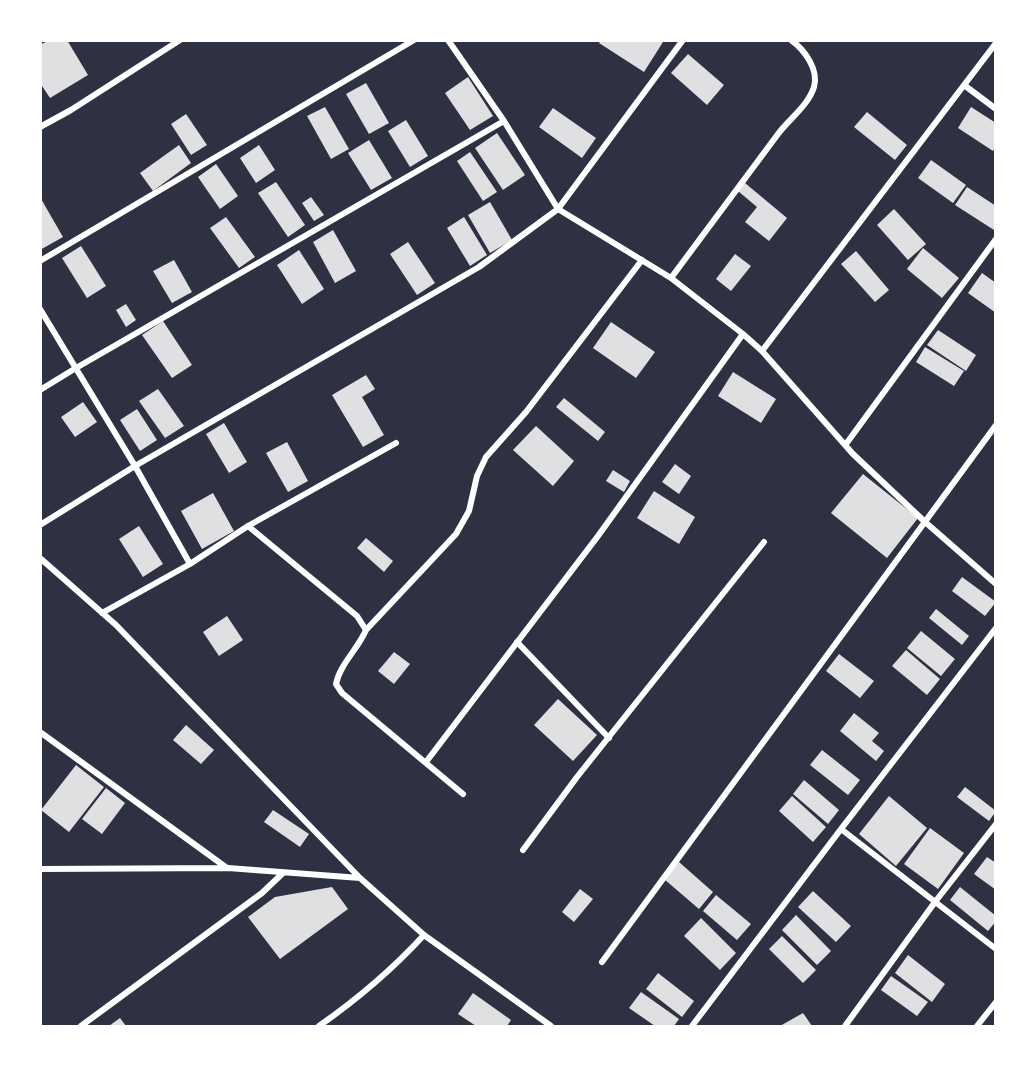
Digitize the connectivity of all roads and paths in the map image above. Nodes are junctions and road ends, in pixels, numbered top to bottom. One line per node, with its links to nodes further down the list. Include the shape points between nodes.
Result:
1 (180, 40): 10 (street)
2 (414, 40): 14 (street)
3 (448, 40): 9 (street)
4 (682, 40): 11 (street)
5 (791, 40): 15 (street, via 806,54 813,69 814,86 805,105 780,131)
6 (996, 44): 7 (street)
7 (964, 85): 8 (street); 18 (street)
8 (996, 109)
9 (504, 121): 11 (street); 19 (street)
10 (40, 127)
11 (558, 209): 13 (street); 24 (street, via 479,267)
12 (996, 239): 23 (street)
13 (642, 260): 15 (street); 34 (street, via 526,412 486,457 469,511 456,534)
14 (40, 261)
15 (671, 278): 17 (street)
16 (40, 309): 19 (street)
17 (743, 334): 18 (street); 35 (street)
18 (762, 351): 23 (street)
19 (76, 368): 20 (street); 24 (street)
20 (40, 390)
21 (996, 425): 25 (street)
22 (396, 443): 27 (street)
23 (846, 444): 25 (street)
24 (135, 466): 26 (street); 30 (street)
25 (924, 521): 31 (street); 50 (street)
26 (40, 525)
27 (248, 526): 30 (street); 34 (street, via 357,616)
28 (764, 542): 37 (street)
29 (40, 558): 32 (street)
30 (190, 564): 32 (street)
31 (996, 584)
32 (102, 613): 46 (street)
33 (996, 628): 41 (street)
34 (366, 630): 38 (street, via 336,684)
35 (517, 642): 37 (street); 38 (street)
36 (40, 732): 43 (street)
37 (609, 738): 42 (street)
38 (426, 762): 39 (street)
39 (463, 794)
40 (996, 824): 47 (street)
41 (841, 829): 47 (street); 55 (street)
42 (523, 850)
43 (228, 868): 44 (street); 45 (street)
44 (40, 869)
45 (283, 873): 46 (street); 53 (street, via 262,893)
46 (360, 878): 48 (street)
47 (935, 902): 49 (street); 56 (street)
48 (424, 935): 52 (street); 54 (street, via 370,988)
49 (996, 949)
50 (602, 962)
51 (996, 1002): 57 (street)
52 (547, 1025)
53 (81, 1026)
54 (319, 1026)
55 (692, 1026)
56 (845, 1026)
57 (977, 1026)

